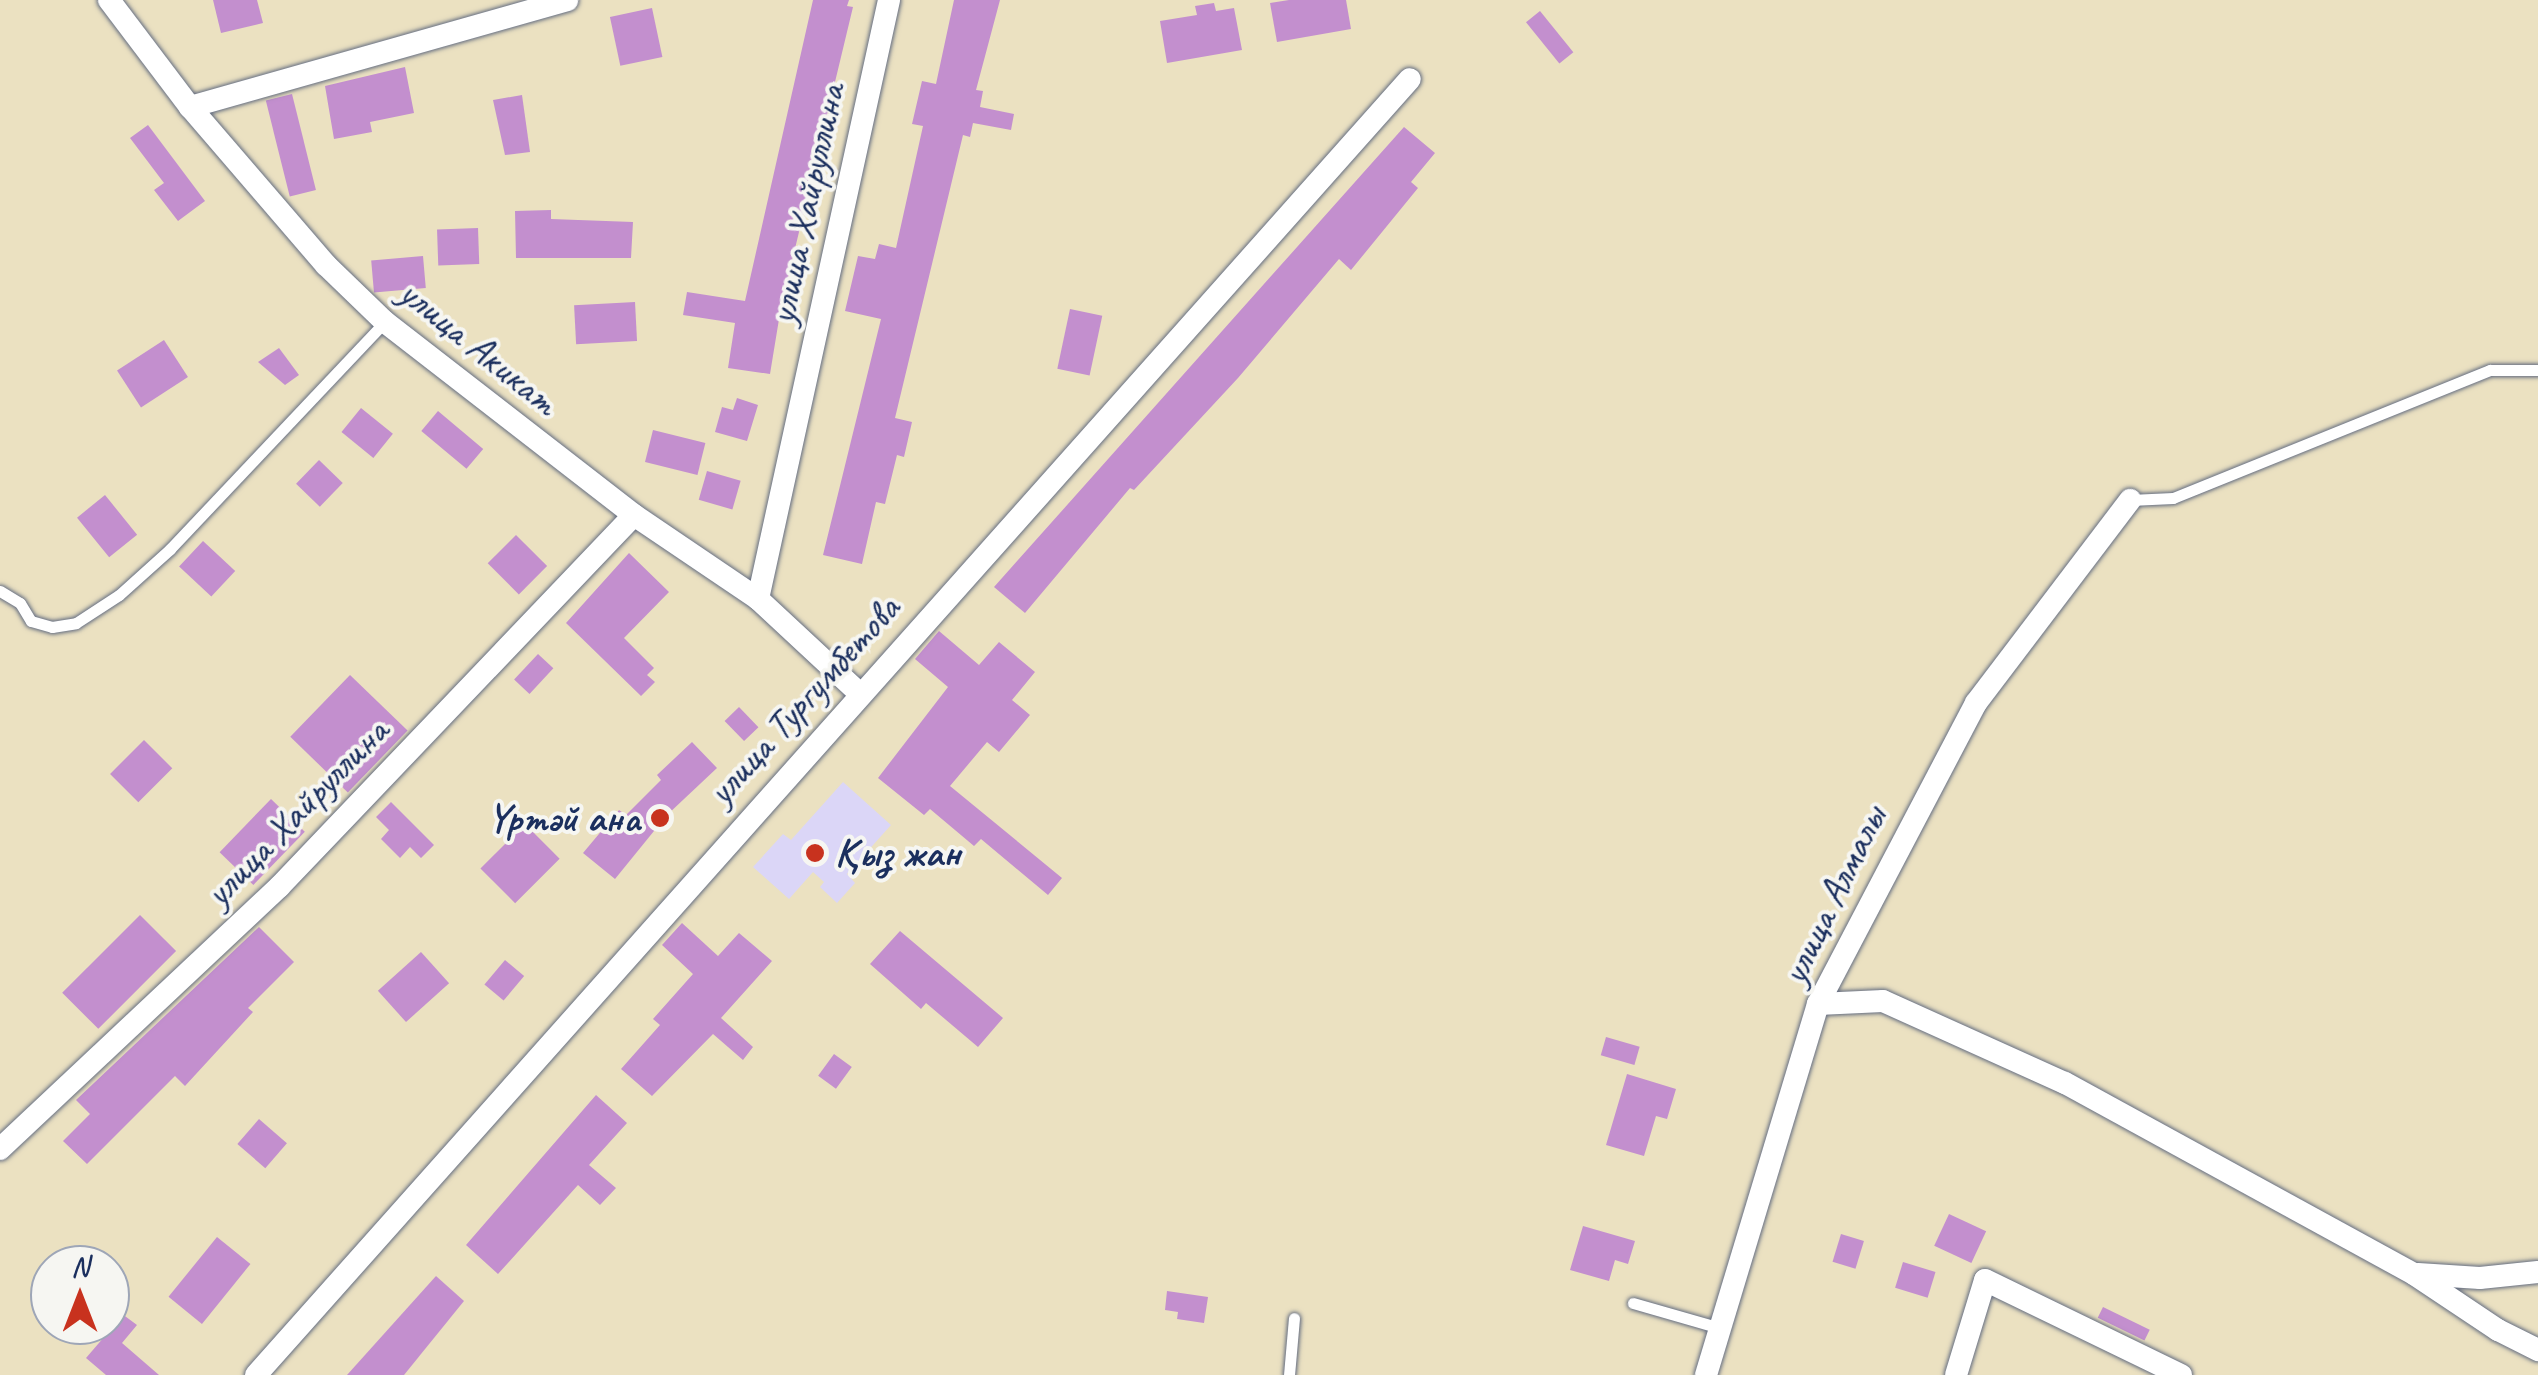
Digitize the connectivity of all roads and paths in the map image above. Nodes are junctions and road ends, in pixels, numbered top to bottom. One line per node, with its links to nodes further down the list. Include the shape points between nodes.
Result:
1 (109, 0): 5 (street, улица Акикат)
2 (567, 0): 5 (street)
3 (889, 0): 11 (street, улица Хайруллина)
4 (1410, 78): 12 (street, улица Тургумбетова)
5 (190, 106): 6 (street, улица Акикат, via 326,265)
6 (385, 322): 9 (street, улица Акикат); 10 (lane, via 119,595 76,622 52,627 31,621 20,603)
7 (2538, 370): 8 (lane, via 2490,370 2173,498)
8 (2130, 500): 13 (street, улица Алмалы, via 1976,702)
9 (634, 515): 11 (street, улица Акикат); 14 (street, улица Хайруллина, via 279,887)
10 (0, 591)
11 (758, 599): 12 (street, улица Акикат)
12 (859, 693): 21 (street, улица Тургумбетова)
13 (1818, 1004): 16 (street, via 1883,1000 2065,1083); 19 (street, улица Алмалы)
14 (0, 1149)
15 (2538, 1272): 16 (street, via 2480,1278)
16 (2414, 1274): 20 (street)
17 (1633, 1303): 19 (lane)
18 (1294, 1318): 22 (lane)
19 (1720, 1328): 23 (street, улица Алмалы)
20 (2538, 1350)
21 (256, 1375)
22 (1289, 1375)
23 (1706, 1375)
24 (1956, 1375): 25 (street, via 1985,1280)
25 (2181, 1375)

